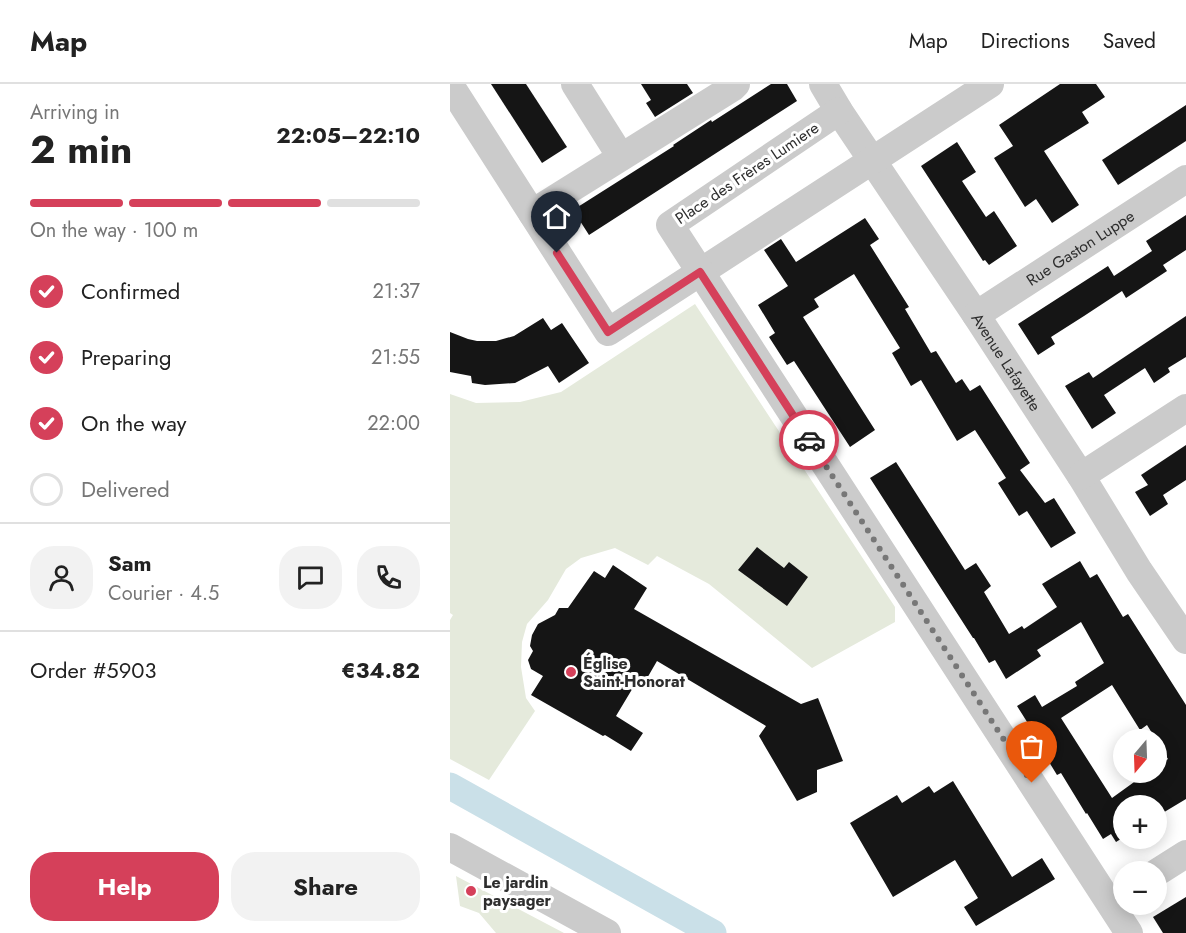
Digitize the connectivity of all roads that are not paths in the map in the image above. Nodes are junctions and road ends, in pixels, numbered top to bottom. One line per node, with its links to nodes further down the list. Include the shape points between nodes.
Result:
1 (575, 84): 7 (street)
2 (824, 84): 6 (street, Avenue Lafayette)
3 (990, 84): 8 (street)
4 (450, 85): 10 (street)
5 (732, 85): 7 (street)
6 (839, 111): 8 (street, Avenue Lafayette); 11 (street, Place des Frères Lumiere, via 670,225)
7 (621, 157): 10 (street)
8 (872, 161): 11 (street); 12 (street, Avenue Lafayette)
9 (1186, 179): 12 (street, Rue Gaston Luppe)
10 (532, 213): 11 (street, via 608,332)
11 (700, 272): 19 (street)
12 (976, 315): 14 (street, Avenue Lafayette)
13 (1186, 408): 14 (street)
14 (1081, 476): 15 (street, Avenue Lafayette, via 1138,571)
15 (1184, 634)
16 (450, 847): 21 (street)
17 (1186, 854): 18 (street)
18 (1167, 866)
19 (1113, 892)
20 (1123, 915): 22 (street)
21 (607, 933)
22 (1129, 933)

